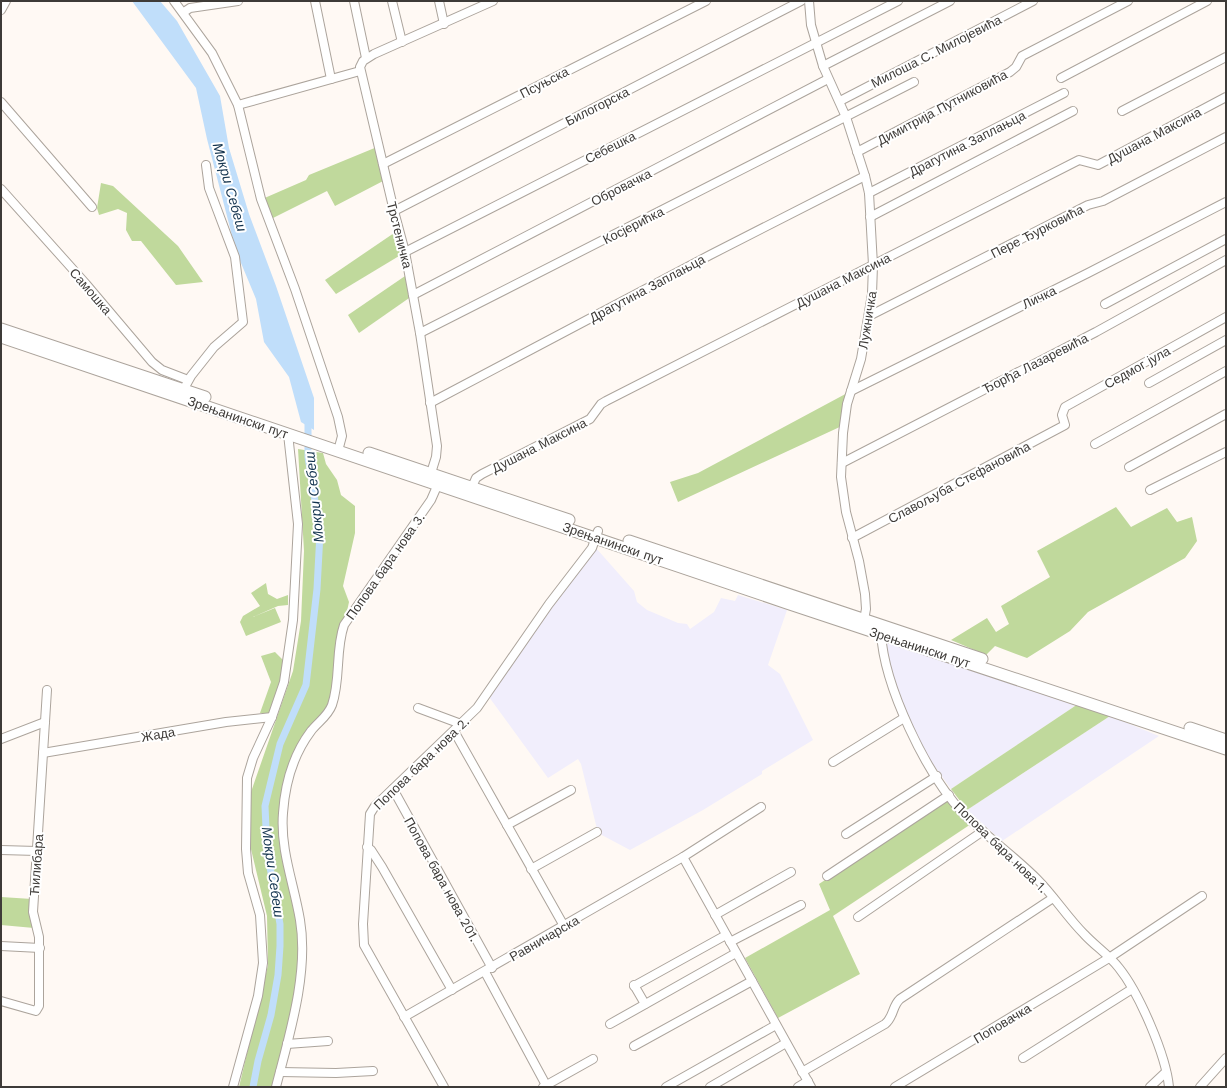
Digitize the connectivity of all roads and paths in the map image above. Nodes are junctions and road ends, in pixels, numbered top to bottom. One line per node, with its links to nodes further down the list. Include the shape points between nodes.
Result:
1 (6, 1): 16 (street)
2 (174, 1): 17 (street)
3 (238, 1): 17 (street, via 190,8)
4 (315, 1): 26 (street)
5 (354, 1): 22 (street)
6 (392, 1): 19 (street)
7 (439, 1): 18 (street)
8 (493, 1): 18 (street)
9 (706, 1): 39 (street, Псуњска)
10 (808, 1): 20 (street, Лужничка); 46 (street, Билогорска)
11 (898, 1): 20 (street, Себешка)
12 (950, 1): 23 (street)
13 (1033, 1): 31 (street, Милоша С. Милојевића)
14 (1128, 1): 38 (street, Димитрија Путниковића, via 1022,56 1010,72)
15 (1207, 1): 25 (street)
16 (1, 10)
17 (184, 12): 33 (street, via 212,53)
18 (444, 24): 19 (street)
19 (402, 42): 22 (street)
20 (816, 43): 23 (street, Лужничка); 49 (street, Себешка)
21 (1226, 57): 35 (street)
22 (366, 58): 24 (street, via 361,64)
23 (823, 66): 27 (street, Лужничка)
24 (360, 71): 26 (street); 39 (street, Трстеничка)
25 (1061, 78)
26 (331, 79): 33 (street)
27 (828, 79): 31 (street, Лужничка); 52 (street, Обровачка)
28 (914, 82): 36 (street, Косјерићка)
29 (1064, 93): 43 (street, Драгутина Заплањца)
30 (1226, 97): 51 (street, Душана Максина, via 1098,164 1079,160)
31 (840, 101): 36 (street, Лужничка)
32 (1, 102): 45 (street)
33 (238, 105): 70 (street, via 261,199 295,289 338,417 342,434)
34 (1074, 111): 47 (street)
35 (1122, 111)
36 (846, 117): 38 (street, Лужничка); 57 (street, Косјерићка)
37 (1226, 137): 54 (street, Пере Ђурковића, via 1103,201 1088,205)
38 (857, 152): 41 (street, Лужничка)
39 (383, 164): 46 (street, Трстеничка)
40 (206, 165): 62 (street, Зрењанински пут, via 209,188 235,257 243,322 214,347)
41 (866, 176): 43 (street, Лужничка); 64 (street, Драгутина Заплањца, via 710,254)
42 (1, 190): 62 (street, Самошка, via 152,362)
43 (869, 193): 47 (street, Лужничка)
44 (1226, 202): 63 (street, Личка)
45 (92, 207)
46 (394, 211): 49 (street, Трстеничка)
47 (870, 217): 51 (street, Лужничка)
48 (1226, 239): 53 (street)
49 (405, 252): 52 (street, Трстеничка)
50 (1226, 260): 72 (street, Ђорђа Лазаревића, via 1096,332)
51 (873, 265): 54 (street, Лужничка); 76 (street, Душана Максина, via 603,403 590,419 482,474)
52 (413, 295): 57 (street, Трстеничка)
53 (1105, 304)
54 (869, 316): 63 (street, Лужничка, via 861,359)
55 (1226, 317): 66 (street, Седмог јула, via 1065,407 1062,415)
56 (1, 329): 62 (main road, Зрењанински пут)
57 (420, 333): 64 (street, Трстеничка)
58 (1, 337): 67 (main road, Зрењанински пут)
59 (1226, 340): 61 (street)
60 (1226, 370): 69 (street)
61 (1149, 383)
62 (186, 385): 68 (main road, Зрењанински пут)
63 (851, 391): 72 (street, Лужничка, via 844,425)
64 (430, 403): 74 (street, Трстеничка, via 437,453)
65 (1226, 414): 73 (street)
66 (1065, 425): 79 (street, Славољуба Стефановића)
67 (288, 434): 68 (main road, Зрењанински пут); 84 (street, via 298,524 295,584 287,673)
68 (301, 435): 70 (main road, Зрењанински пут)
69 (1095, 444)
70 (339, 447): 74 (main road, Зрењанински пут); 75 (main road, Зрењанински пут)
71 (1226, 452): 77 (street)
72 (842, 463): 79 (street, Лужничка, via 843,494)
73 (1129, 468)
74 (431, 473): 76 (main road, Зрењанински пут)
75 (438, 484): 78 (main road, Зрењанински пут); 132 (street, Попова бара нова 3., via 431,500 344,625 332,707 310,732 289,775 283,810 283,833 287,867 300,920 302,945 300,980)
76 (472, 487): 78 (main road, Зрењанински пут)
77 (1150, 490)
78 (597, 534): 80 (main road, Зрењанински пут); 81 (main road, Зрењанински пут); 87 (street, Попова бара нова 2., via 592,548 549,604 482,701)
79 (852, 538): 80 (street, Лужничка, via 865,598)
80 (864, 620): 90 (main road, Зрењанински пут)
81 (881, 633): 85 (street, Попова бара нова 1., via 887,666); 91 (main road, Зрењанински пут)
82 (47, 690): 86 (street, Ћилибара)
83 (418, 708): 87 (street)
84 (272, 717): 92 (street, Жада, via 233,721); 143 (street, via 252,758 246,778 248,873 260,915 263,963 258,996)
85 (904, 718): 93 (street); 94 (street, Попова бара нова 1.)
86 (45, 722): 89 (street); 92 (street, Ћилибара)
87 (461, 724): 88 (street, Попова бара нова 2.)
88 (454, 731): 95 (street, Попова бара нова 2.); 99 (street)
89 (1, 739)
90 (1226, 740)
91 (1226, 749)
92 (43, 753): 105 (street, Ћилибара)
93 (833, 762)
94 (937, 776): 97 (street, Попова бара нова 1.); 102 (street)
95 (393, 789): 103 (street, Попова бара нова 2., via 370,814); 121 (street, Попова бара нова 201.)
96 (570, 790): 99 (street)
97 (949, 795): 101 (street, Попова бара нова 1.); 109 (street)
98 (762, 808): 106 (street, Равничарска)
99 (507, 825): 107 (street)
100 (597, 832): 107 (street)
101 (983, 832): 111 (street, Попова бара нова 1., via 1037,879); 114 (street)
102 (846, 834)
103 (367, 847): 124 (street, via 382,867); 127 (street, Попова бара нова 2., via 363,940)
104 (1, 850): 105 (street)
105 (37, 851): 118 (street, Ћилибара, via 33,916 39,931)
106 (683, 857): 113 (street); 115 (street, Равничарска)
107 (531, 869): 115 (street)
108 (791, 872): 113 (street)
109 (826, 876)
110 (1202, 896): 120 (street, Поповачка)
111 (1053, 898): 120 (street, Попова бара нова 1., via 1085,936); 139 (street, via 897,1002 890,1020)
112 (800, 905): 116 (street)
113 (715, 915): 116 (street)
114 (858, 917)
115 (564, 926): 121 (street, Равничарска)
116 (728, 939): 119 (street); 126 (street, via 634,986)
117 (1, 946): 118 (street)
118 (40, 948): 125 (street, Ћилибара, via 39,1006 36,1011)
119 (736, 953): 122 (street); 126 (street)
120 (1109, 958): 123 (street, Попова бара нова 1., via 1122,971); 149 (street, Поповачка)
121 (488, 970): 124 (street, Равничарска); 142 (street, Попова бара нова 201.)
122 (752, 981): 129 (street); 133 (street)
123 (1132, 989): 134 (street); 140 (street, Попова бара нова 1., via 1160,1050)
124 (452, 990): 127 (street, Равничарска)
125 (1, 1001)
126 (645, 1004): 128 (street)
127 (404, 1017): 145 (street, Попова бара нова 2.)
128 (610, 1024)
129 (776, 1024): 131 (street); 146 (street)
130 (328, 1041): 132 (street)
131 (786, 1043): 139 (street); 147 (street)
132 (287, 1044): 138 (street, Попова бара нова 3.)
133 (634, 1046)
134 (1023, 1058)
135 (1226, 1058): 152 (street)
136 (593, 1059): 142 (street)
137 (374, 1070): 138 (street, via 336,1073)
138 (280, 1072): 144 (street, Попова бара нова 3.)
139 (802, 1072): 141 (street)
140 (1166, 1072): 150 (street); 151 (street, Попова бара нова 1.)
141 (809, 1084): 148 (street)
142 (544, 1086)
143 (233, 1087)
144 (276, 1087)
145 (444, 1087)
146 (666, 1087)
147 (710, 1087)
148 (798, 1087)
149 (896, 1087)
150 (1150, 1087)
151 (1169, 1087)
152 (1200, 1087)

